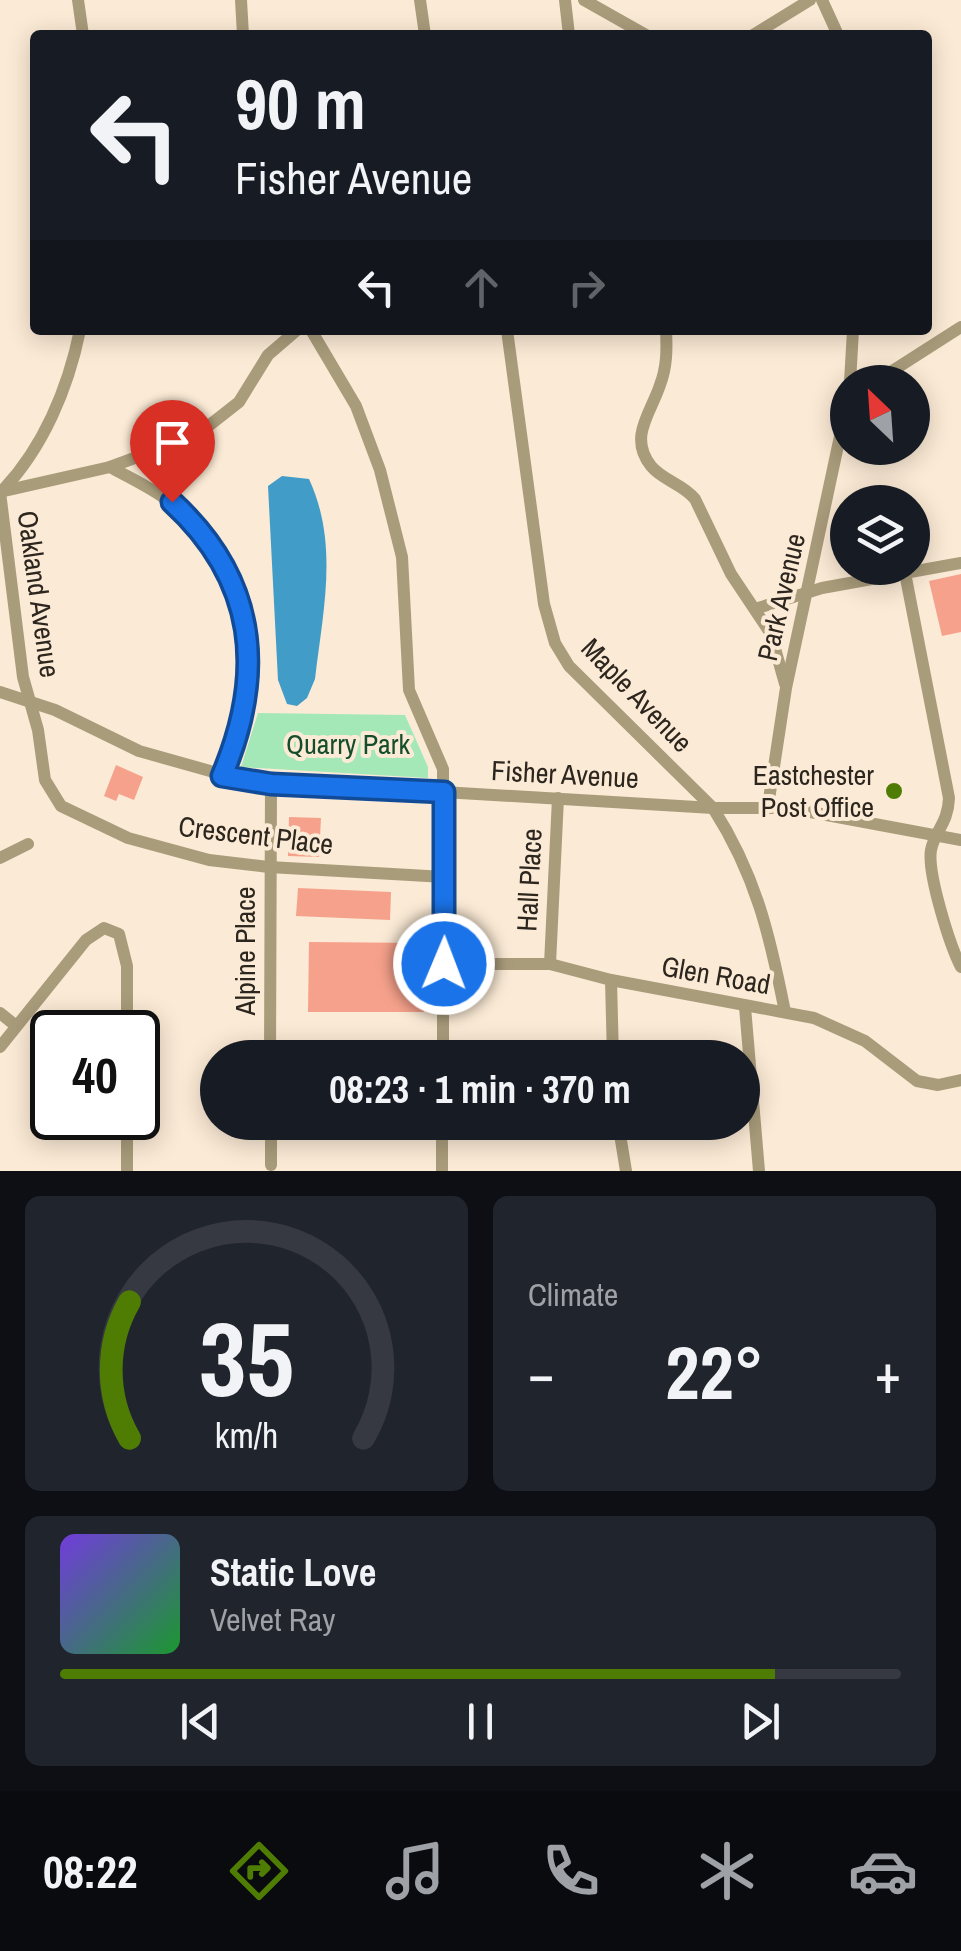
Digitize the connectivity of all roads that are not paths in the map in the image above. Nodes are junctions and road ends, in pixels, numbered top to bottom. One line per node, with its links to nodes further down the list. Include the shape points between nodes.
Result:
1 (78, 0): 8 (street)
2 (241, 0): 9 (street)
3 (420, 0): 10 (street)
4 (565, 0): 11 (street)
5 (584, 0): 12 (street)
6 (810, 0): 13 (street)
7 (822, 0): 14 (street)
8 (82, 30)
9 (243, 30)
10 (424, 30)
11 (568, 30)
12 (637, 30)
13 (761, 30)
14 (836, 30)
15 (961, 327): 23 (street)
16 (78, 335): 26 (street, via 47,428 28,464)
17 (283, 335): 25 (street, via 240,402 216,422 168,448)
18 (314, 335): 38 (street, via 356,406 380,470 403,568 410,690 443,768)
19 (507, 335): 41 (street, Maple Avenue, via 555,643 580,678)
20 (666, 335): 32 (street, via 664,374 640,431 644,454 695,499)
21 (853, 335): 22 (street)
22 (851, 365)
23 (902, 365)
24 (835, 465): 31 (street, Park Avenue)
25 (110, 467): 26 (street); 36 (street, via 190,519 222,560 242,604 248,675)
26 (0, 492): 35 (street, Oakland Avenue)
27 (961, 563): 28 (street)
28 (930, 569)
29 (841, 585): 31 (street)
30 (908, 585): 42 (street, via 948,798)
31 (809, 591): 32 (street); 33 (street, Park Avenue)
32 (755, 609): 33 (street, via 771,634)
33 (786, 688): 40 (street, Park Avenue)
34 (0, 692): 35 (street, Fisher Avenue)
35 (30, 702): 36 (street, Fisher Avenue, via 139,751); 46 (street, Crescent Place, via 45,780 61,806 128,838 209,860)
36 (222, 776): 37 (street, Fisher Avenue)
37 (271, 784): 38 (street, Fisher Avenue); 46 (street, Alpine Place)
38 (444, 792): 39 (street, Fisher Avenue); 47 (street)
39 (558, 798): 41 (street, Fisher Avenue); 49 (street, Hall Place)
40 (768, 806): 41 (street, Fisher Avenue); 42 (street, Fisher Avenue)
41 (713, 808): 54 (street, Maple Avenue, via 768,924)
42 (938, 836): 43 (street, Fisher Avenue); 50 (street, via 930,852 946,932)
43 (961, 840)
44 (28, 844): 45 (street)
45 (0, 858)
46 (269, 867): 47 (street, Crescent Place); 57 (street, Alpine Place)
47 (445, 876): 48 (street)
48 (444, 964): 49 (street, Glen Road); 58 (street)
49 (550, 964): 51 (street, Glen Road)
50 (961, 968)
51 (611, 980): 52 (street, Glen Road); 59 (street)
52 (745, 1007): 54 (street, Glen Road); 70 (street)
53 (126, 1010): 56 (street, via 125,951 108,928 86,940)
54 (785, 1012): 61 (street, Glen Road, via 852,1033 917,1081)
55 (0, 1013): 56 (street)
56 (15, 1025): 60 (street)
57 (270, 1040)
58 (443, 1040)
59 (613, 1040)
60 (0, 1047)
61 (961, 1080)
62 (127, 1140): 67 (street)
63 (270, 1140): 66 (street)
64 (442, 1140): 68 (street)
65 (621, 1140): 69 (street)
66 (271, 1165)
67 (127, 1171)
68 (442, 1171)
69 (626, 1171)
70 (759, 1171)

